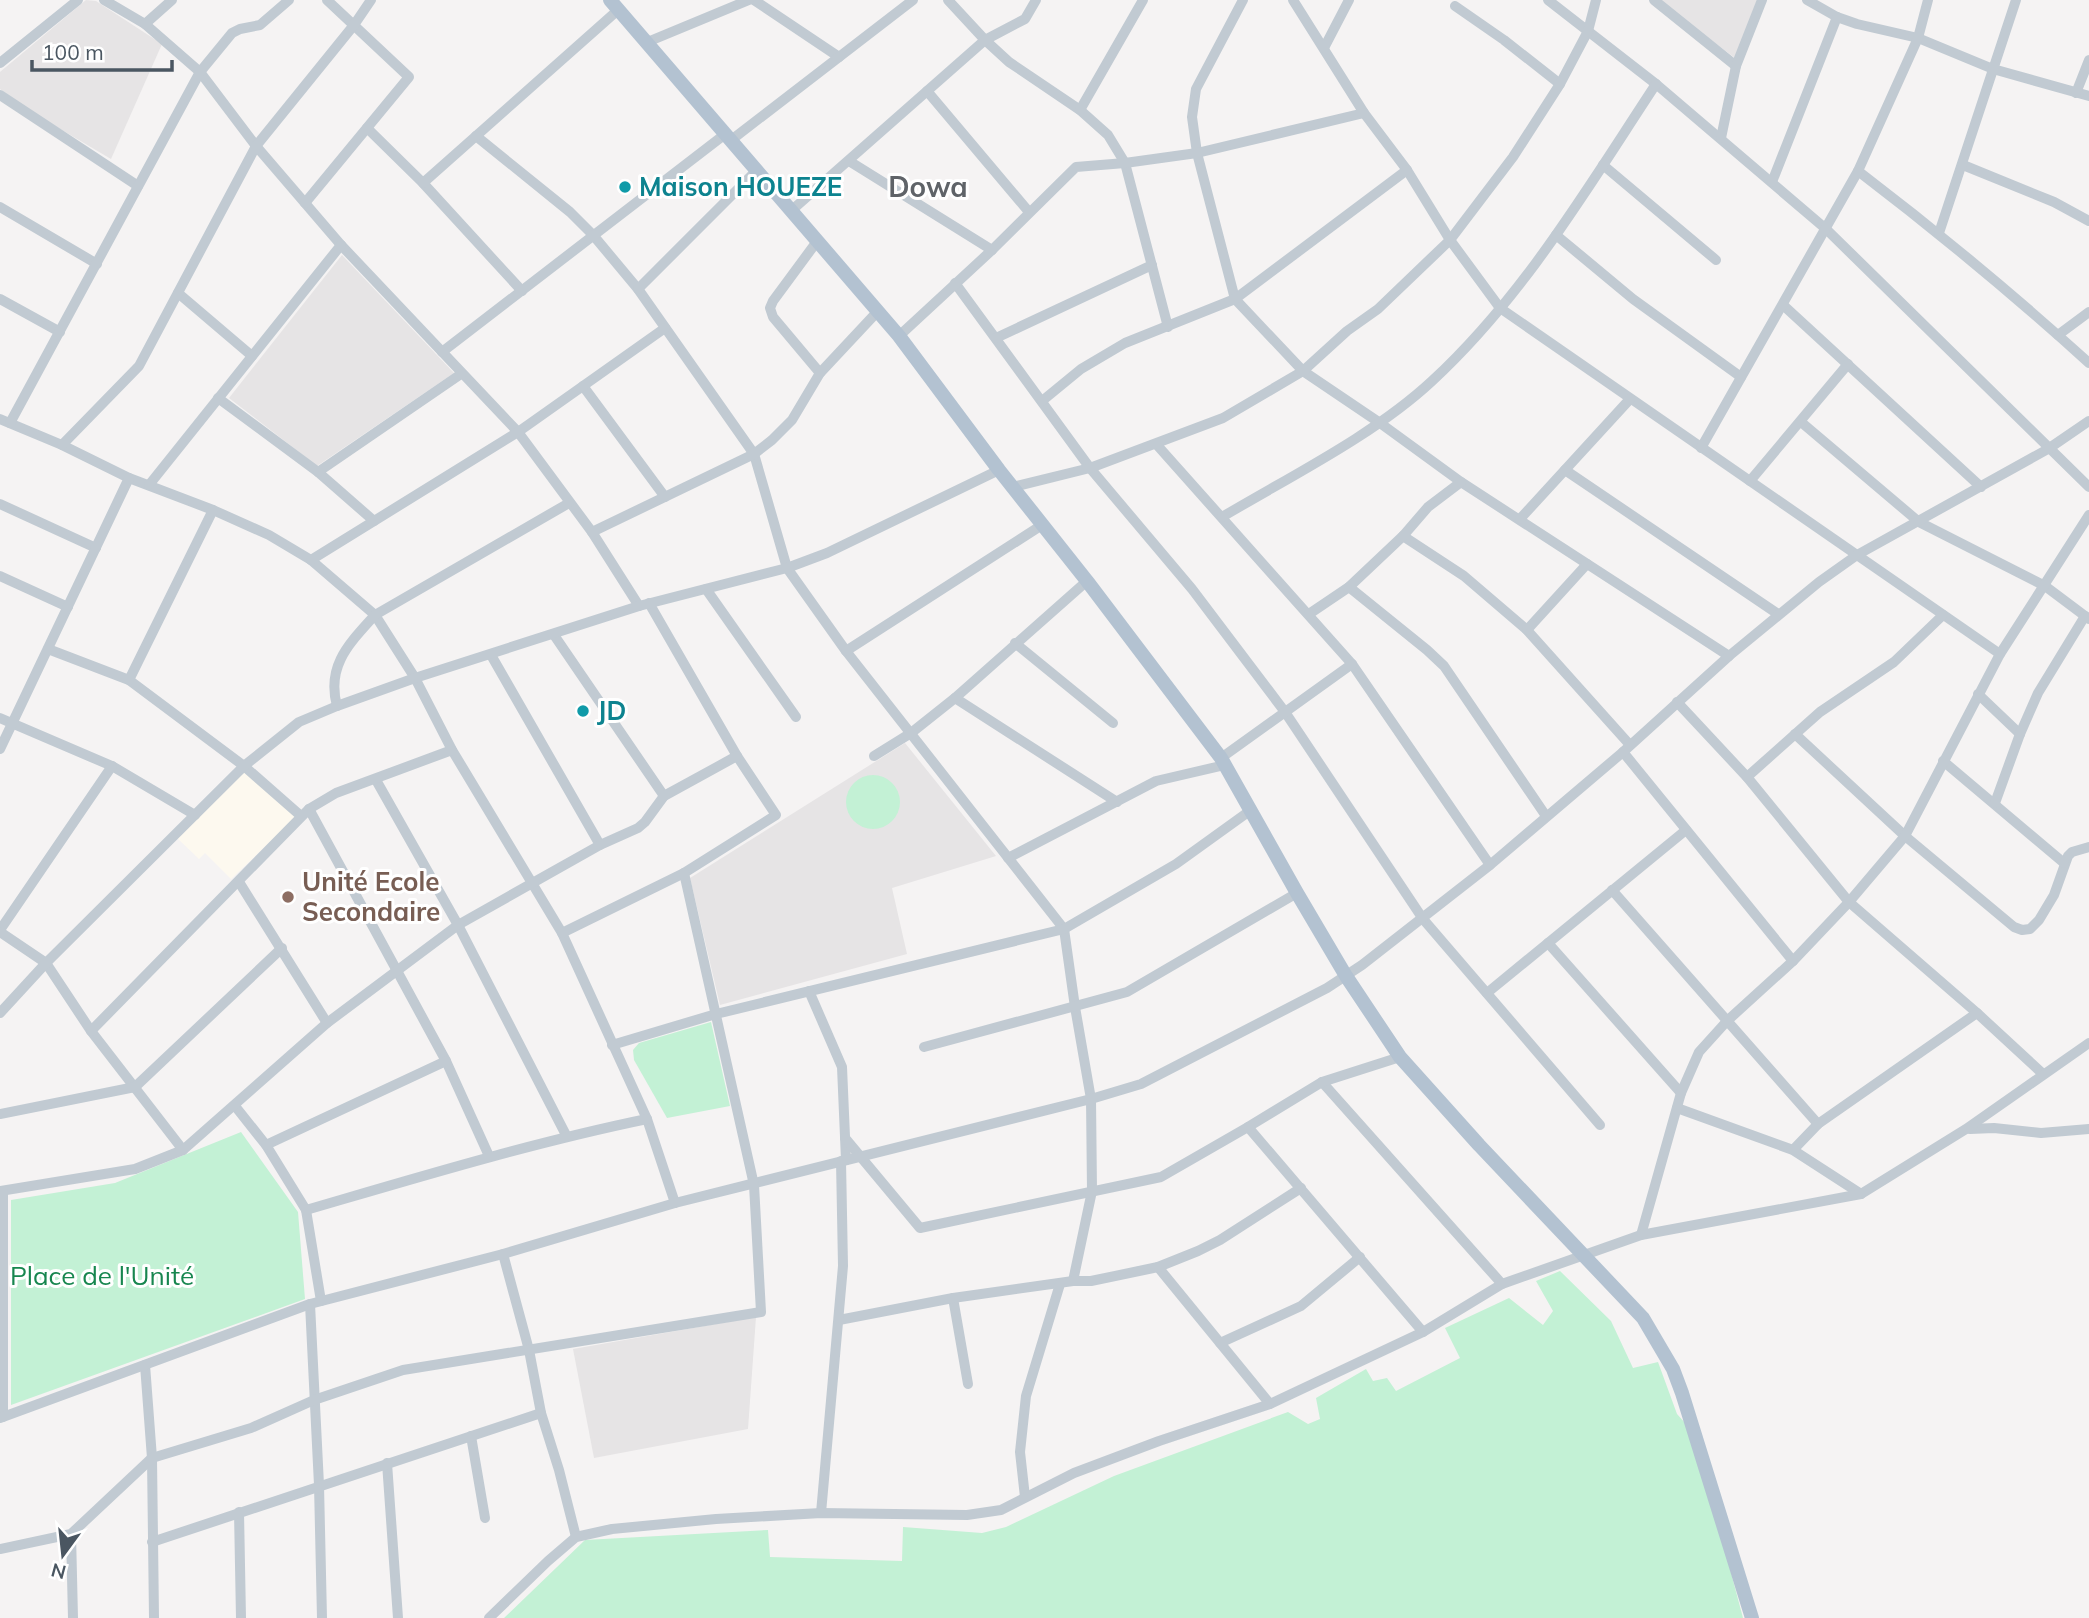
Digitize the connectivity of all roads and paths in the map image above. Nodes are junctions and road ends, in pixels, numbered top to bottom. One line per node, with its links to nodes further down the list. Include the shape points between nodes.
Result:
1 (78, 0): 34 (street)
2 (104, 0): 25 (street)
3 (172, 0): 25 (street)
4 (289, 0): 37 (street, via 260,25 232,33)
5 (327, 0): 26 (street)
6 (371, 0): 26 (street)
7 (751, 0): 30 (street); 32 (street)
8 (913, 0): 32 (street)
9 (948, 0): 29 (street)
10 (1036, 0): 29 (street, via 1025,19)
11 (1143, 0): 44 (street)
12 (1242, 0): 51 (street, via 1196,89 1192,117)
13 (1293, 0): 31 (street)
14 (1349, 0): 31 (street)
15 (1548, 0): 27 (street)
16 (1596, 0): 27 (street)
17 (1654, 0): 35 (street)
18 (1762, 0): 35 (street)
19 (1807, 0): 24 (street)
20 (1928, 0): 28 (street)
21 (2016, 0): 36 (street)
22 (614, 5): 30 (main road); 47 (street)
23 (1455, 6): 38 (street)
24 (1837, 17): 28 (street); 59 (street)
25 (145, 24): 37 (street)
26 (354, 25): 46 (street, via 409,77); 50 (street)
27 (1588, 31): 38 (street); 39 (street)
28 (1918, 38): 36 (street); 58 (street)
29 (985, 40): 40 (street); 44 (street)
30 (645, 43): 48 (main road)
31 (1324, 48): 45 (street)
32 (839, 57): 48 (street)
33 (2089, 60): 41 (street)
34 (0, 64)
35 (1736, 66): 49 (street)
36 (1993, 69): 41 (street); 55 (street)
37 (200, 72): 50 (street); 61 (street)
38 (1560, 84): 72 (street, via 1513,157)
39 (1656, 84): 49 (street); 54 (street)
40 (927, 91): 52 (street); 65 (street)
41 (2076, 93): 43 (street)
42 (0, 95): 61 (street)
43 (2089, 96)
44 (1080, 110): 53 (street, via 1102,129)
45 (1364, 113): 51 (street); 57 (street)
46 (367, 128): 60 (street); 62 (street)
47 (476, 135): 60 (street); 69 (street)
48 (727, 138): 56 (main road); 69 (street)
49 (1721, 138): 59 (street)
50 (256, 146): 62 (street); 81 (street)
51 (1197, 153): 53 (street); 83 (street)
52 (849, 161): 64 (street); 74 (street)
53 (1125, 163): 65 (street, via 1076,167); 77 (street)
54 (1602, 165): 70 (street); 75 (street)
55 (1963, 165): 66 (street); 68 (street)
56 (757, 170): 64 (main road); 79 (street)
57 (1407, 170): 72 (street); 83 (street)
58 (1858, 172): 67 (street); 68 (street)
59 (1772, 182): 67 (street)
60 (423, 183): 80 (street)
61 (138, 187): 76 (street)
62 (305, 203): 73 (street)
63 (0, 207): 76 (street)
64 (792, 210): 71 (main road)
65 (1029, 212): 74 (street)
66 (2089, 221)
67 (1826, 229): 84 (street); 114 (street)
68 (1939, 233): 91 (street)
69 (593, 235): 79 (street); 80 (street)
70 (1556, 235): 85 (street); 101 (street, via 1633,299)
71 (818, 240): 86 (main road); 99 (street, via 770,309)
72 (1450, 240): 85 (street); 98 (street, via 1378,309)
73 (341, 244): 94 (street); 95 (street)
74 (992, 250): 78 (street)
75 (1716, 260)
76 (97, 264): 90 (street)
77 (1152, 265): 88 (street); 93 (street)
78 (956, 283): 92 (street); 93 (street)
79 (638, 289): 89 (street)
80 (522, 290): 94 (street)
81 (178, 293): 95 (street); 111 (street, via 139,366)
82 (0, 299): 90 (street)
83 (1235, 299): 88 (street); 98 (street)
84 (1783, 305): 97 (street); 101 (street)
85 (1500, 308): 104 (street); 109 (street, via 1432,381)
86 (878, 311): 92 (main road); 99 (street)
87 (2089, 312): 91 (street)
88 (1168, 327): 105 (street, via 1102,356)
89 (664, 328): 102 (street); 115 (street)
90 (60, 332): 106 (street)
91 (2058, 335): 96 (street)
92 (899, 336): 117 (main road)
93 (996, 338): 105 (street)
94 (442, 352): 100 (street)
95 (252, 356): 103 (street)
96 (2089, 363)
97 (1848, 364): 108 (street); 125 (street)
98 (1303, 370): 109 (street); 112 (street, via 1223,418)
99 (820, 373): 115 (street, via 792,419)
100 (461, 374): 110 (street); 119 (street)
101 (1741, 377): 113 (street)
102 (583, 386): 110 (street); 127 (street)
103 (219, 398): 119 (street); 123 (street)
104 (1630, 399): 113 (street); 118 (street)
105 (1042, 401): 116 (street)
106 (5, 421): 111 (street)
107 (2089, 421): 114 (street)
108 (1801, 422): 121 (street); 135 (street)
109 (1380, 423): 122 (street); 132 (street)
110 (518, 432): 128 (street); 134 (street)
111 (62, 445): 120 (street)
112 (1157, 445): 116 (street); 132 (street)
113 (1701, 448): 121 (street)
114 (2048, 449): 125 (street); 126 (street)
115 (754, 454): 127 (street); 143 (street)
116 (1090, 468): 124 (street); 171 (street, via 1192,589)
117 (999, 470): 124 (main road); 143 (street, via 841,548)
118 (1565, 470): 133 (street); 152 (street)
119 (318, 472): 134 (street)
120 (129, 478): 123 (street); 139 (street)
121 (1750, 481): 140 (street)
122 (1461, 482): 133 (street); 138 (street, via 1428,507)
123 (149, 485): 130 (street)
124 (1013, 487): 136 (main road)
125 (1981, 487): 135 (street)
126 (2089, 487)
127 (665, 497): 137 (street)
128 (569, 503): 137 (street); 153 (street)
129 (0, 504): 139 (street)
130 (213, 510): 141 (street); 166 (street)
131 (2089, 515): 146 (street)
132 (1223, 517): 151 (street)
133 (1520, 519): 142 (street)
134 (374, 521): 141 (street)
135 (1919, 522): 140 (street); 146 (street)
136 (1042, 524): 145 (main road); 160 (street)
137 (592, 532): 149 (street)
138 (1402, 536): 147 (street); 156 (street, via 1464,576)
139 (96, 548): 150 (street)
140 (1857, 555): 152 (street); 154 (street)
141 (311, 560): 153 (street)
142 (1587, 564): 156 (street); 163 (street)
143 (787, 568): 148 (street); 160 (street)
144 (0, 576): 150 (street)
145 (1087, 581): 158 (street); 184 (main road)
146 (2045, 586): 155 (street); 161 (street)
147 (1349, 587): 151 (street); 196 (street, via 1444,666)
148 (706, 589): 149 (street); 172 (street)
149 (644, 604): 157 (street); 182 (street)
150 (68, 607): 159 (street)
151 (1309, 614): 164 (street)
152 (1778, 614): 163 (street)
153 (375, 615): 165 (street); 170 (street, via 338,665 332,689)
154 (1944, 615): 161 (street); 177 (street, via 1894,662)
155 (2087, 617): 178 (street, via 2038,693)
156 (1527, 630): 179 (street)
157 (554, 635): 162 (street); 190 (street)
158 (1015, 643): 168 (street); 175 (street)
159 (48, 649): 166 (street); 174 (street)
160 (846, 651): 176 (street)
161 (2000, 654): 167 (street)
162 (491, 655): 165 (street); 199 (street)
163 (1729, 656): 169 (street)
164 (1352, 664): 171 (street); 203 (street)
165 (415, 678): 170 (street); 181 (street)
166 (129, 680): 187 (street)
167 (1978, 694): 178 (street); 185 (street)
168 (955, 698): 176 (street); 191 (street)
169 (1677, 702): 179 (street); 188 (street)
170 (337, 706): 187 (street, via 286,730)
171 (1285, 712): 184 (street); 210 (street)
172 (796, 717)
173 (0, 718): 174 (street)
174 (14, 722): 180 (street); 186 (street)
175 (1112, 723)
176 (911, 733): 183 (street); 201 (street)
177 (1795, 734): 188 (street); 198 (street)
178 (2020, 734): 192 (street)
179 (1627, 748): 196 (street); 197 (street)
180 (0, 749)
181 (452, 750): 189 (street); 206 (street)
182 (737, 756): 190 (street); 204 (street, via 776,816)
183 (874, 756)
184 (1223, 761): 191 (street, via 1156,781); 193 (main road)
185 (1943, 761): 192 (street); 198 (street)
186 (113, 766): 195 (street); 213 (street)
187 (244, 766): 194 (street); 195 (street)
188 (1747, 777): 209 (street)
189 (376, 780): 194 (street, via 336,793); 211 (street)
190 (664, 796): 199 (street, via 638,828)
191 (1117, 802): 201 (street)
192 (1995, 803): 202 (street)
193 (1251, 810): 208 (main road); 212 (street, via 1175,864)
194 (305, 813): 205 (street); 219 (street)
195 (195, 815): 218 (street)
196 (1546, 816): 203 (street)
197 (1686, 830): 207 (street); 217 (street)
198 (1905, 836): 202 (street, via 2022,930 2039,920); 209 (street)
199 (600, 845): 206 (street)
200 (2089, 847): 202 (street, via 2072,852)
201 (1008, 858): 212 (street)
202 (2064, 863)
203 (1490, 865): 210 (street)
204 (684, 873): 214 (street); 226 (street)
205 (239, 882): 216 (street); 229 (street)
206 (532, 884): 211 (street); 214 (street)
207 (1612, 890): 215 (street); 227 (street)
208 (1297, 893): 220 (main road); 223 (street, via 1127,992)
209 (1849, 902): 217 (street); 225 (street)
210 (1423, 919): 220 (street); 222 (street)
211 (458, 925): 219 (street); 249 (street)
212 (1065, 929): 221 (street); 223 (street)
213 (0, 931): 218 (street)
214 (562, 933): 231 (street)
215 (1548, 943): 222 (street); 238 (street)
216 (282, 948): 228 (street); 237 (street)
217 (1793, 961): 227 (street)
218 (46, 962): 224 (street); 229 (street)
219 (396, 971): 228 (street); 234 (street)
220 (1346, 976): 233 (main road); 239 (street, via 1141,1084)
221 (809, 991): 226 (street); 250 (street, via 842,1067)
222 (1487, 993): 245 (street)
223 (1075, 1007): 232 (street); 239 (street)
224 (0, 1013)
225 (1977, 1013): 235 (street); 244 (street)
226 (716, 1014): 231 (street); 257 (street)
227 (1727, 1021): 238 (street, via 1699,1052); 244 (street)
228 (327, 1023): 240 (street)
229 (91, 1031): 237 (street)
230 (2089, 1043): 235 (street)
231 (612, 1045): 243 (street)
232 (924, 1047)
233 (1400, 1057): 236 (street); 266 (main road)
234 (446, 1061): 251 (street); 254 (street)
235 (2043, 1074): 247 (street)
236 (1322, 1082): 246 (street); 271 (street)
237 (135, 1087): 242 (street); 252 (street)
238 (1681, 1093): 241 (street)
239 (1091, 1099): 255 (street); 260 (street)
240 (235, 1106): 251 (street); 252 (street)
241 (1676, 1108): 253 (street); 264 (street)
242 (0, 1114)
243 (647, 1119): 249 (street); 262 (street)
244 (1818, 1124): 253 (street)
245 (1600, 1125)
246 (1248, 1127): 258 (street); 260 (street, via 1161,1177)
247 (1966, 1129): 248 (street, via 2040,1133); 261 (street)
248 (2089, 1129)
249 (566, 1135): 254 (street)
250 (845, 1138): 255 (street); 256 (street)
251 (266, 1145): 263 (street)
252 (183, 1150): 259 (street, via 135,1169)
253 (1793, 1150): 261 (street)
254 (489, 1156): 263 (street)
255 (860, 1156): 256 (street); 260 (street, via 920,1228)
256 (844, 1160): 257 (street); 274 (street, via 844,1266)
257 (754, 1185): 262 (street); 277 (street, via 761,1312)
258 (1301, 1188): 267 (street); 268 (street, via 1220,1240)
259 (2, 1191): 283 (street)
260 (1092, 1191): 269 (street)
261 (1861, 1194): 264 (street)
262 (676, 1203): 265 (street)
263 (306, 1210): 273 (street)
264 (1641, 1235): 266 (street)
265 (503, 1254): 273 (street); 277 (street)
266 (1585, 1254): 271 (street); 302 (main road, via 1643,1318 1672,1369)
267 (1360, 1257): 275 (street); 276 (street, via 1301,1306)
268 (1158, 1267): 269 (street); 276 (street)
269 (1073, 1281): 270 (street)
270 (1060, 1284): 272 (street); 288 (street, via 1026,1396 1020,1452)
271 (1502, 1284): 275 (street)
272 (953, 1298): 274 (street); 279 (street)
273 (315, 1302): 278 (street); 280 (street)
274 (838, 1320): 290 (street)
275 (1423, 1332): 281 (street)
276 (1220, 1343): 281 (street)
277 (529, 1350): 280 (street, via 404,1370); 282 (street)
278 (145, 1365): 283 (street); 285 (street)
279 (968, 1384)
280 (314, 1400): 285 (street, via 251,1428); 287 (street)
281 (1270, 1404): 288 (street, via 1074,1473)
282 (541, 1413): 284 (street); 293 (street)
283 (1, 1418)
284 (471, 1437): 286 (street); 291 (street)
285 (152, 1458): 292 (street); 294 (street)
286 (387, 1464): 287 (street); 300 (street)
287 (319, 1485): 289 (street); 299 (street)
288 (1025, 1497): 290 (street, via 1001,1510 967,1515)
289 (239, 1512): 294 (street); 298 (street)
290 (821, 1513): 293 (street, via 612,1529)
291 (485, 1518)
292 (71, 1534): 295 (street); 296 (street)
293 (576, 1538): 301 (street)
294 (152, 1542): 297 (street)
295 (0, 1549)
296 (73, 1618)
297 (154, 1618)
298 (241, 1618)
299 (322, 1618)
300 (398, 1618)
301 (489, 1618)
302 (1752, 1618)

